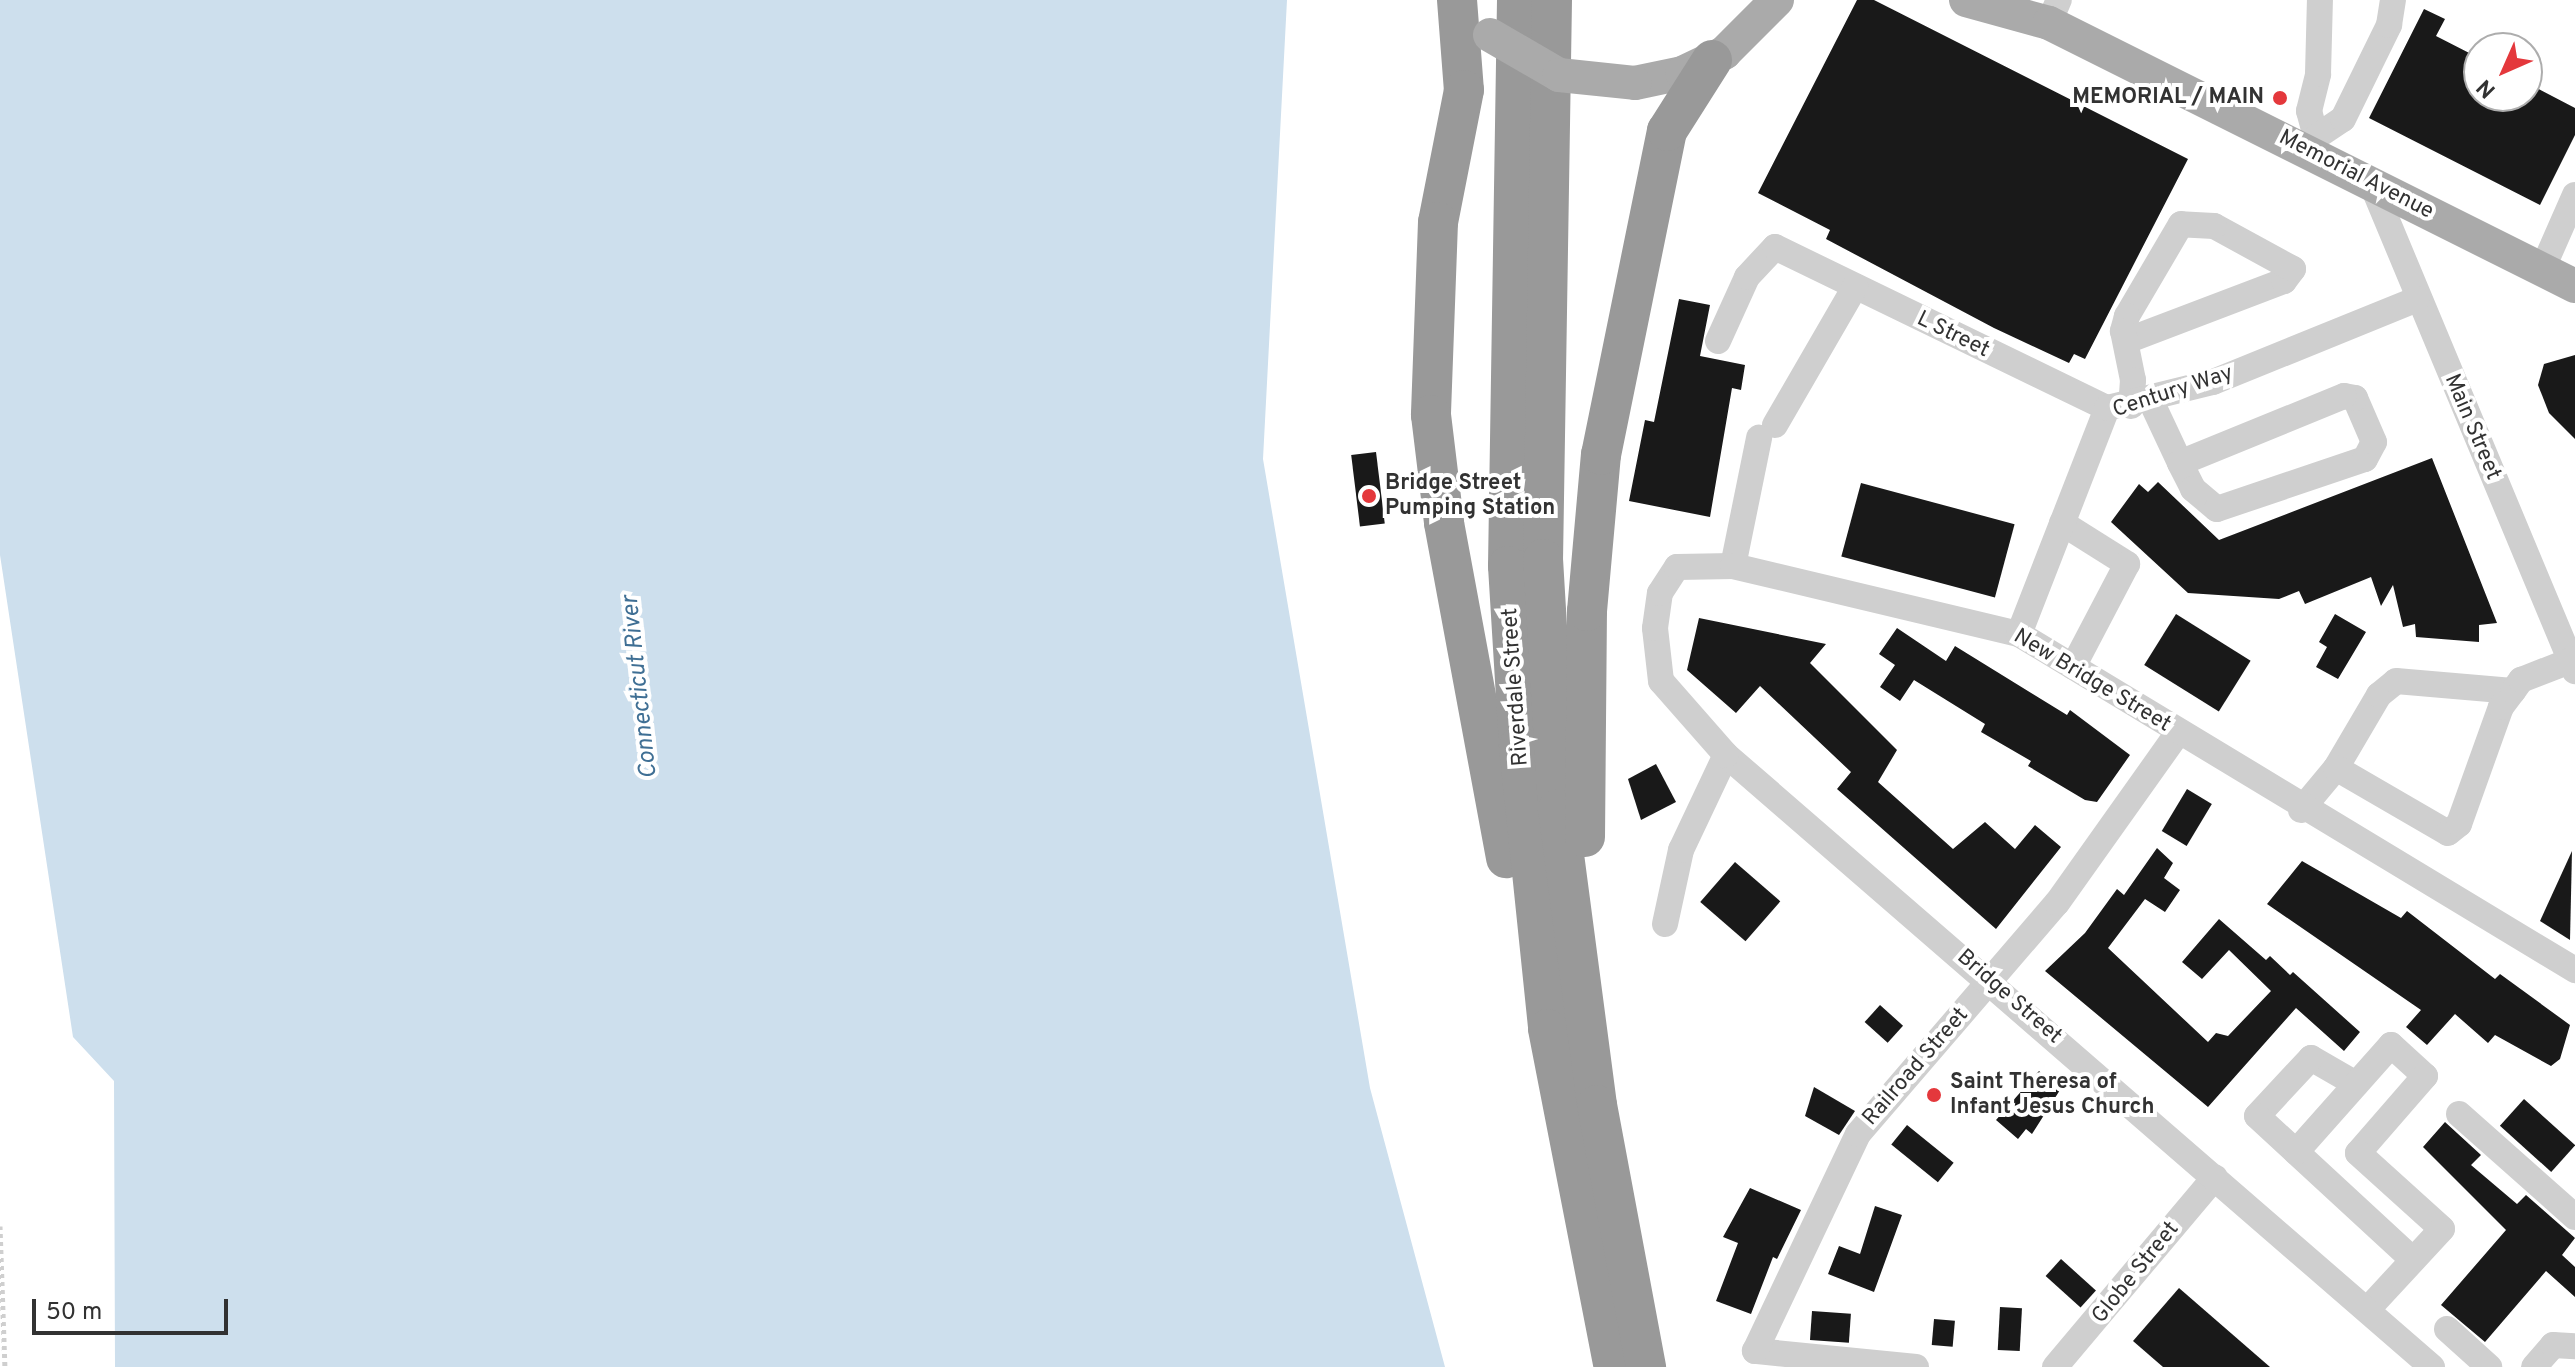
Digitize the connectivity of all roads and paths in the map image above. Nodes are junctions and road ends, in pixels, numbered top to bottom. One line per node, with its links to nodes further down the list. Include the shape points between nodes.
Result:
1 (1460, 0): 10 (main road, bridge, via 1490,35 1559,75 1635,83); 36 (highway, via 1464,90 1433,270 1434,452 1503,848)
2 (1517, 0): 36 (highway, Riverdale Street, via 1508,566 1529,881)
3 (1552, 0): 37 (highway, Riverdale Street, via 1543,559 1558,809)
4 (1966, 0): 9 (main road, Memorial Avenue)
5 (2024, 0): 9 (main road, Memorial Avenue)
6 (2320, 0): 11 (street, via 2318,74 2309,111)
7 (2393, 0): 11 (street, via 2389,25 2343,119)
8 (1777, 4): 10 (main road)
9 (2054, 11): 11 (main road, Memorial Avenue)
10 (1712, 60): 37 (highway, via 1667,131 1601,455 1584,697)
11 (2313, 144): 12 (main road, Memorial Avenue)
12 (2371, 182): 14 (main road, Memorial Avenue); 17 (street, Main Street)
13 (2575, 195): 14 (street)
14 (2542, 270): 15 (main road, Memorial Avenue)
15 (2575, 286)
16 (1855, 287): 18 (street, L Street, via 1775,247 1747,277); 20 (street, L Street); 23 (street, via 1767,432)
17 (2417, 299): 20 (street, Century Way); 25 (street, Main Street)
18 (1718, 341)
19 (2126, 341): 19 (street, via 2127,316 2189,221 2214,226 2293,269 2284,281); 20 (street)
20 (2129, 405): 21 (street); 22 (street, Century Way)
21 (2180, 463): 21 (street, via 2205,501 2233,508 2365,459 2374,442 2355,398 2344,396)
22 (2062, 523): 24 (street, Century Way); 26 (street, via 2127,564)
23 (1733, 566): 24 (street, New Bridge Street); 27 (street, New Bridge Street, via 1685,565 1664,583 1655,628)
24 (2019, 634): 26 (street, New Bridge Street)
25 (2573, 662): 28 (street, via 2521,680)
26 (2073, 667): 29 (street, New Bridge Street)
27 (1663, 685): 30 (street, Bridge Street)
28 (2513, 691): 31 (street, via 2396,681 2379,695); 31 (street, via 2501,707 2459,824 2448,833)
29 (2178, 733): 32 (street, New Bridge Street); 35 (street, Railroad Street, via 2074,881)
30 (1726, 755): 33 (street, via 1681,850); 35 (street, Bridge Street)
31 (2336, 768): 32 (street)
32 (2301, 810): 34 (street, New Bridge Street)
33 (1665, 924)
34 (2575, 970)
35 (1990, 981): 42 (street, Bridge Street); 53 (street, Railroad Street, via 1843,1156 1755,1351)
36 (1548, 1029): 51 (highway, Riverdale Street)
37 (1588, 1037): 52 (highway, Riverdale Street)
38 (2356, 1084): 40 (street); 40 (street, via 2311,1058 2257,1116); 41 (street, via 2391,1045 2425,1076)
39 (2459, 1114): 44 (street)
40 (2296, 1152): 43 (street)
41 (2358, 1153): 43 (street); 46 (street, via 2442,1229)
42 (2215, 1177): 47 (street, Bridge Street); 54 (street, Globe Street)
43 (2330, 1184): 46 (street)
44 (2575, 1217)
45 (0, 1226): 50 (path)
46 (2413, 1260): 47 (street)
47 (2367, 1310): 55 (street, Bridge Street)
48 (2447, 1329): 56 (street)
49 (2575, 1346): 57 (street, via 2553,1345)
50 (5, 1367)
51 (1614, 1367)
52 (1646, 1367)
53 (1916, 1367)
54 (2055, 1367)
55 (2432, 1367)
56 (2489, 1367)
57 (2534, 1367)

